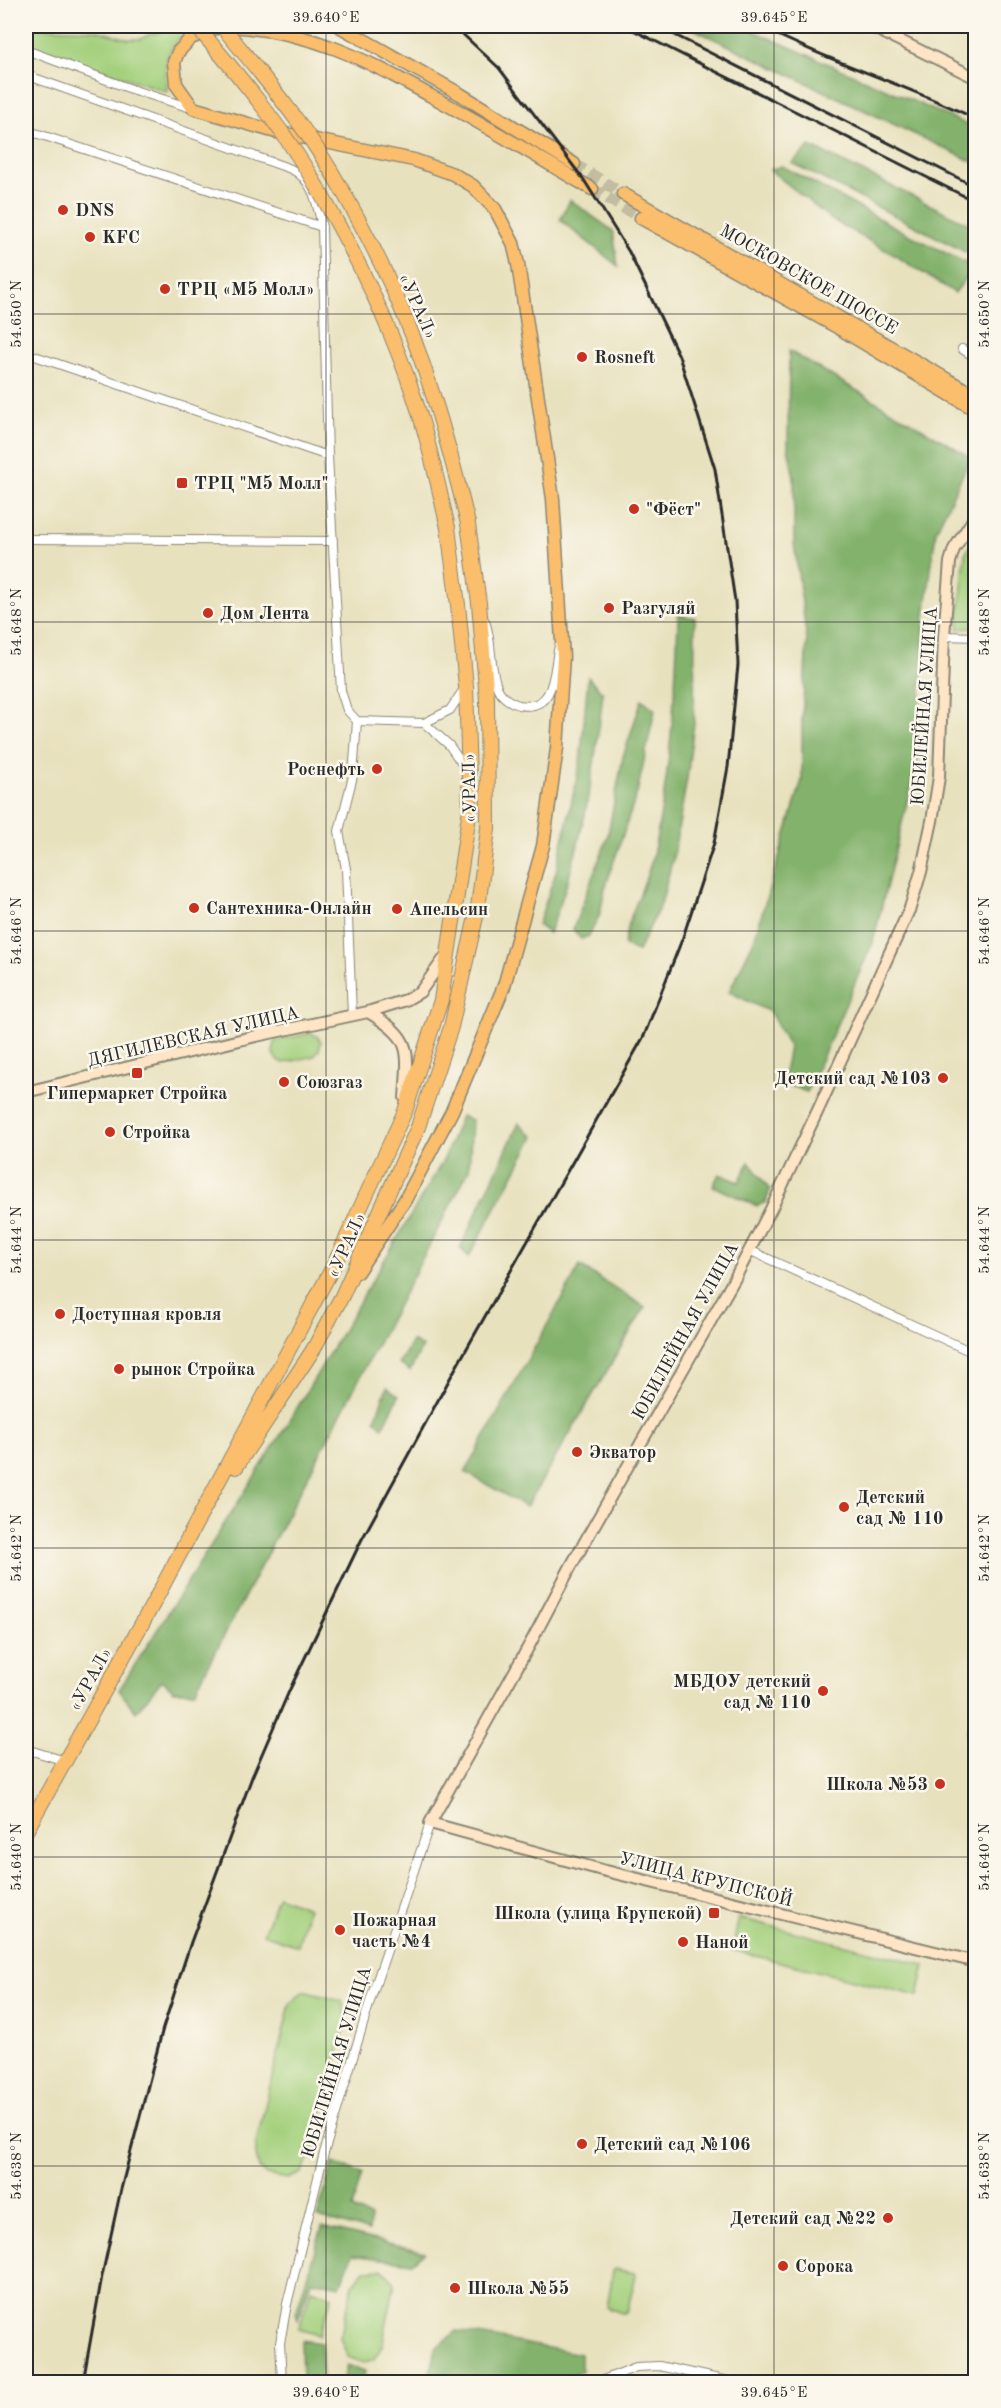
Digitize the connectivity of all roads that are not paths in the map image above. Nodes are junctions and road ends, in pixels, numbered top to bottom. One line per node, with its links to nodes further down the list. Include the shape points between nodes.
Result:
1 (196, 26): 29 (highway, «УРАЛ», bridge, via 228,62 313,180 376,301 404,368 422,421 448,528)
2 (221, 26): 9 (main road, via 191,38 174,62 176,84); 25 (highway, «УРАЛ», bridge, via 330,170 372,248 412,336 450,451 468,525)
3 (227, 26): 12 (main road, via 301,36 366,60)
4 (339, 26): 11 (main road)
5 (870, 26): 8 (street)
6 (26, 50): 9 (street)
7 (26, 75): 15 (street, via 300,173 313,192)
8 (975, 78)
9 (193, 108): 28 (main road, via 276,132 431,166 472,186 495,209 513,243 518,264 546,448 556,535)
10 (26, 130): 15 (street)
11 (574, 164)
12 (592, 189)
13 (623, 194): 19 (main road, МОСКОВСКОЕ ШОССЕ)
14 (641, 218): 20 (main road, МОСКОВСКОЕ ШОССЕ, via 837,327)
15 (322, 227): 21 (street)
16 (962, 349): 18 (street)
17 (26, 353): 21 (street)
18 (975, 358)
19 (975, 396)
20 (975, 410)
21 (328, 456): 24 (street)
22 (975, 515): 26 (street, ЮБИЛЕЙНАЯ УЛИЦА, via 950,562)
23 (26, 539): 24 (street)
24 (333, 541): 30 (street, via 341,692 347,710)
25 (479, 603): 28 (street, via 490,637 499,691 516,705 541,702 549,693 555,679); 39 (highway, «УРАЛ», via 487,700 488,828 478,908 451,1027 418,1127)
26 (944, 636): 27 (street); 38 (street, ЮБИЛЕЙНАЯ УЛИЦА, via 939,777 910,908)
27 (975, 637)
28 (560, 638): 39 (main road, via 557,748 543,846 504,986 452,1111 405,1200)
29 (466, 686): 31 (street, via 450,710); 32 (highway, «УРАЛ»)
30 (357, 721): 31 (street); 35 (street, via 352,776 339,831 346,869)
31 (424, 723): 32 (street, via 449,745)
32 (467, 772): 33 (highway, «УРАЛ», via 470,809)
33 (448, 953): 34 (street, ДЯГИЛЕВСКАЯ УЛИЦА, via 420,992); 37 (highway, «УРАЛ», via 441,1000)
34 (368, 1012): 35 (street, ДЯГИЛЕВСКАЯ УЛИЦА); 37 (street, via 403,1040 408,1054)
35 (352, 1015): 36 (street, ДЯГИЛЕВСКАЯ УЛИЦА)
36 (26, 1092)
37 (405, 1111): 41 (highway, «УРАЛ», via 334,1265)
38 (749, 1250): 40 (street); 44 (street, ЮБИЛЕЙНАЯ УЛИЦА)
39 (342, 1296): 41 (highway, «УРАЛ», via 313,1350)
40 (975, 1354)
41 (185, 1544): 43 (highway, «УРАЛ»)
42 (26, 1749): 43 (street)
43 (65, 1761): 45 (highway, «УРАЛ»)
44 (430, 1823): 46 (street, УЛИЦА КРУПСКОЙ, via 602,1870); 47 (street, ЮБИЛЕЙНАЯ УЛИЦА, via 324,2153 285,2314 280,2343)
45 (26, 1832)
46 (975, 1962)
47 (282, 2382)
48 (598, 2382): 49 (street, via 636,2367 659,2366)
49 (733, 2382)

